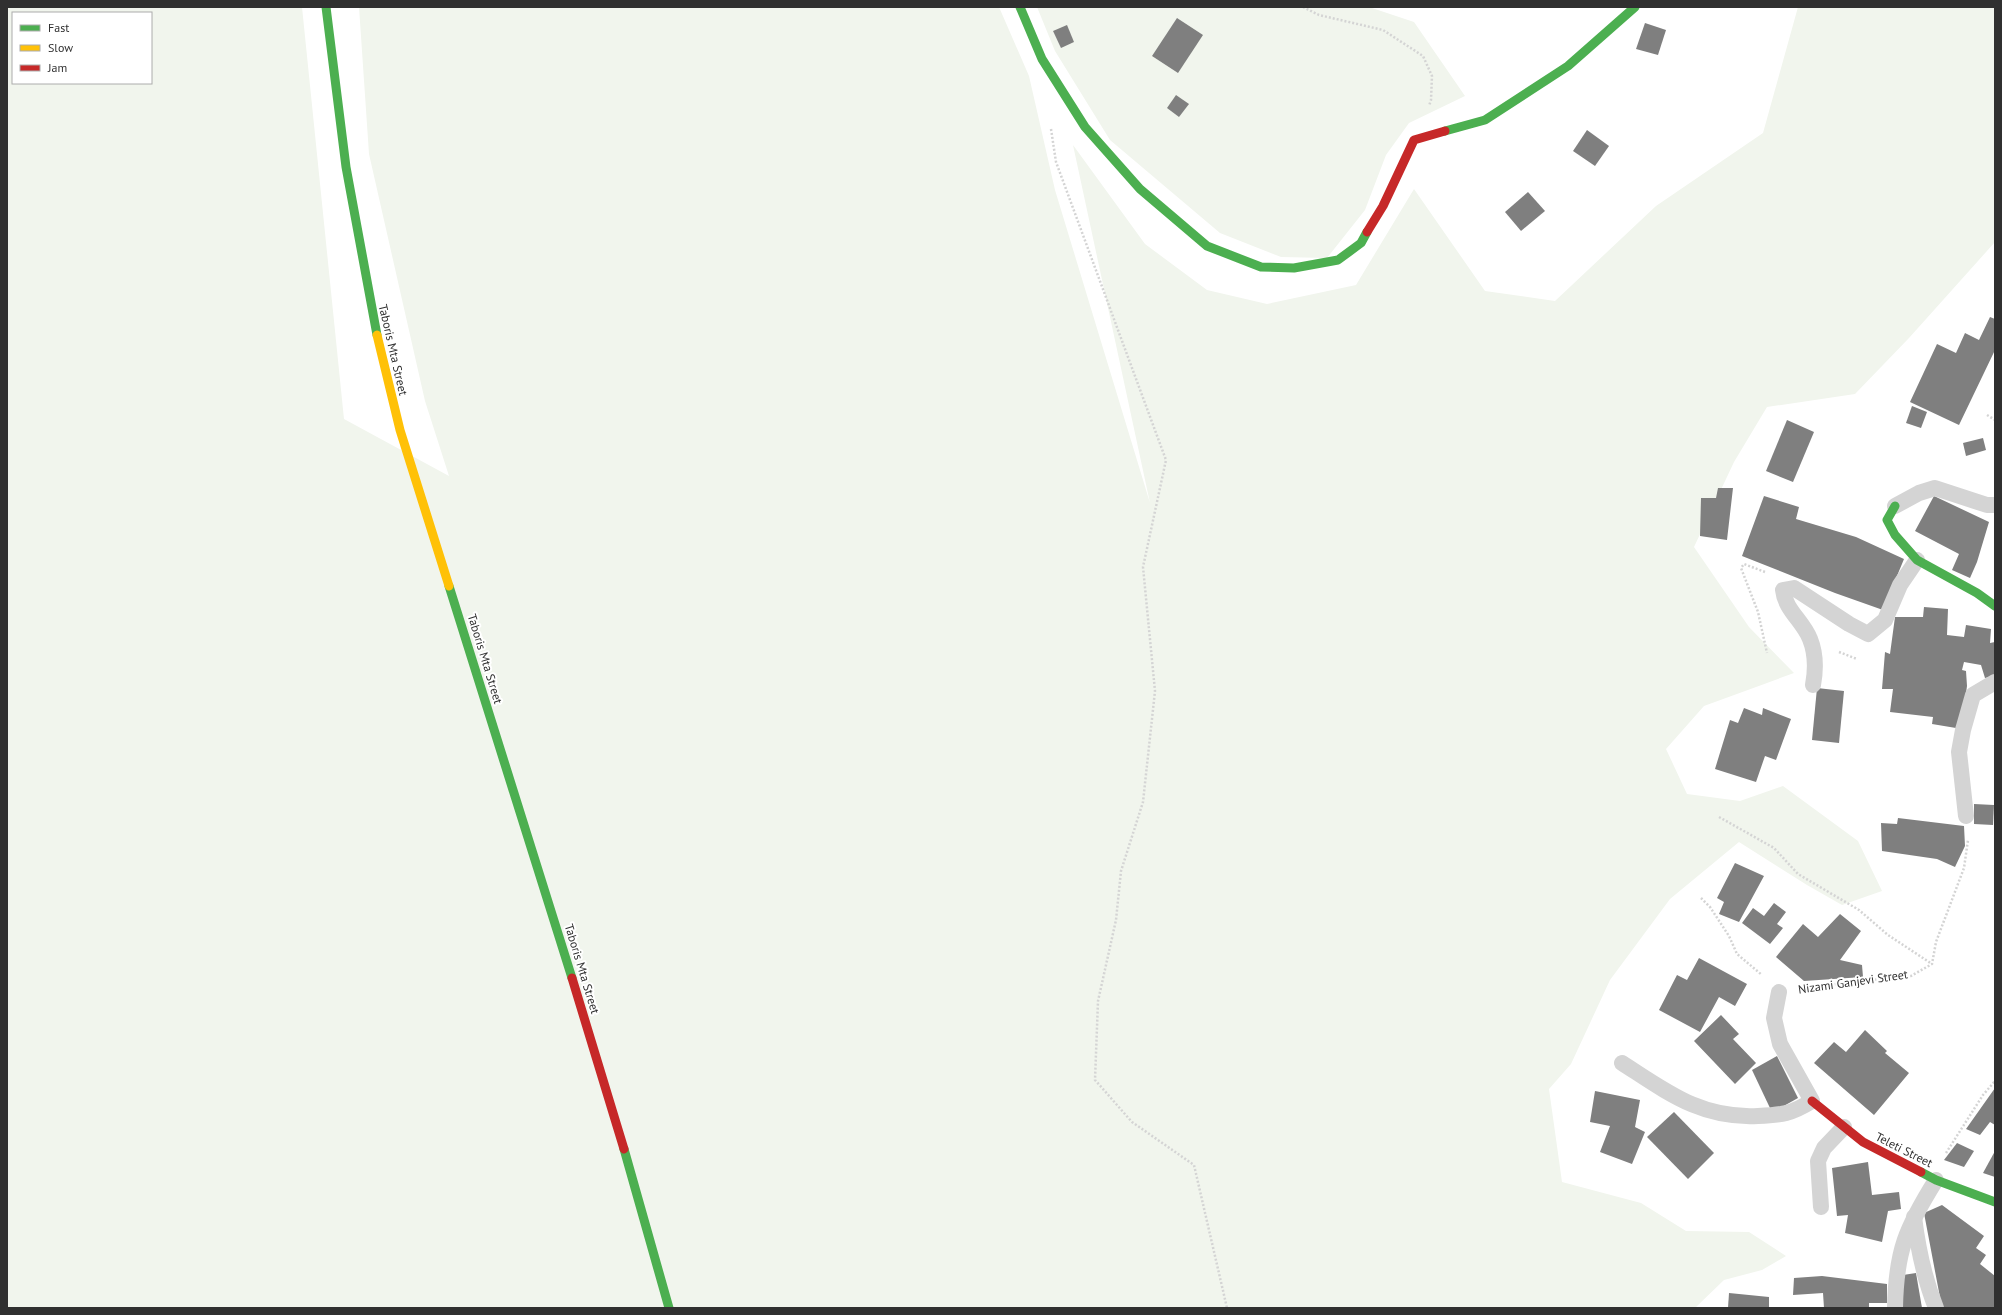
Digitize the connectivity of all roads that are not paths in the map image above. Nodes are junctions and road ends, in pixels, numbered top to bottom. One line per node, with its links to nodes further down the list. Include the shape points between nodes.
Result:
1 (326, 7): 19 (main road, Taboris Mta Street, via 334,87 354,224 367,294 400,430 608,1093)
2 (1020, 7): 3 (main road, via 1042,59 1085,127 1140,189 1207,246 1261,267 1294,268 1338,260 1362,243 1383,206 1414,140 1485,120 1568,66)
3 (1635, 7)
4 (1995, 504): 5 (lane, via 1987,505 1935,488 1919,493)
5 (1895, 506): 6 (main road, via 1887,520 1895,535)
6 (1917, 560): 7 (main road, via 1977,593); 9 (lane, via 1900,584 1885,620 1868,634 1794,588 1783,590 1784,599 1810,638 1817,667)
7 (1995, 606)
8 (1995, 682): 10 (lane, via 1973,695 1963,730 1959,752)
9 (1813, 685)
10 (1966, 816)
11 (1779, 992): 13 (lane, via 1774,1018 1780,1044)
12 (1622, 1063): 13 (lane, via 1675,1097 1703,1110 1742,1117 1778,1115 1795,1111)
13 (1812, 1101): 14 (main road, Teleti Street)
14 (1844, 1127): 15 (main road, Teleti Street, via 1863,1142); 17 (lane, via 1824,1148 1818,1162)
15 (1936, 1180): 16 (main road, Teleti Street); 18 (lane)
16 (1995, 1202)
17 (1821, 1207)
18 (1914, 1215): 20 (lane, via 1901,1246 1895,1277); 21 (lane, via 1927,1285)
19 (669, 1308)
20 (1895, 1308)
21 (1936, 1308)

